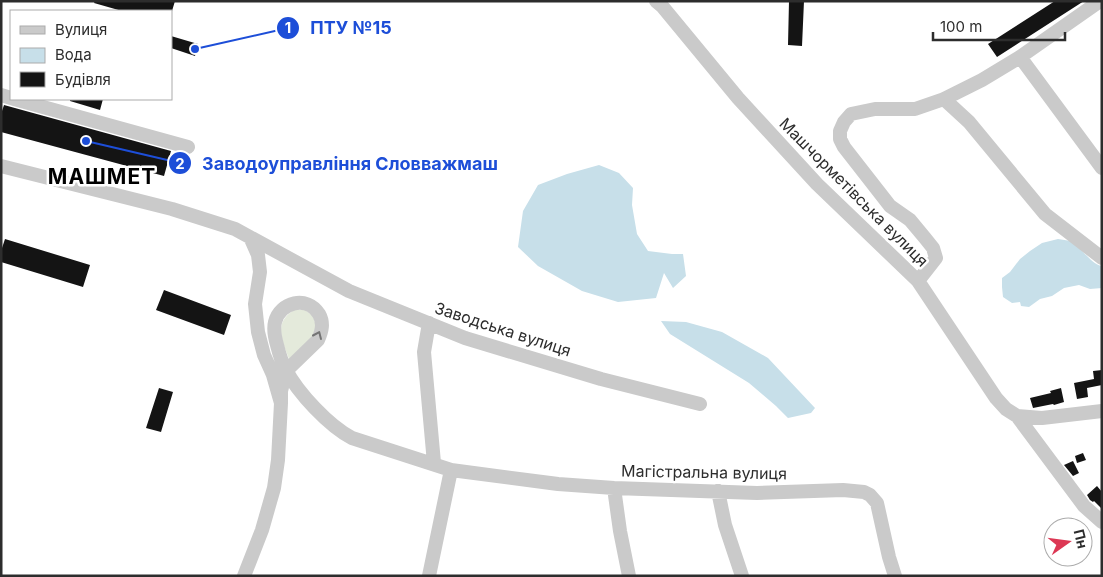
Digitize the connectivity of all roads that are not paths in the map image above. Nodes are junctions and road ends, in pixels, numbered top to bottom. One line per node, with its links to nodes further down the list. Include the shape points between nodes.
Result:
1 (656, 1): 11 (street, Машчорметівська вулиця, via 738,98 817,184)
2 (1100, 2): 3 (street)
3 (1020, 57): 4 (street); 8 (street)
4 (944, 99): 10 (street, via 969,122 1045,214); 11 (street, via 915,109 875,109 851,114 840,131 844,147 890,206 910,220 933,248 936,258)
5 (20, 100): 6 (street)
6 (188, 147)
7 (1, 166): 9 (street, Заводська вулиця, via 172,209)
8 (1102, 168)
9 (250, 237): 12 (street, Заводська вулиця, via 349,291); 14 (street, via 258,255 260,272 255,304 258,332)
10 (1102, 258)
11 (918, 281): 17 (street, Машчорметівська вулиця, via 996,398)
12 (429, 323): 15 (street, Заводська вулиця, via 465,338); 18 (street, via 424,352)
13 (286, 371): 13 (street, one-way to 13, via 318,340 321,333 318,312 306,303 292,304 280,313 275,322 275,338); 14 (street); 18 (street, Магістральна вулиця, via 313,406 343,433)
14 (281, 403): 23 (street, via 274,488)
15 (700, 404)
16 (1102, 411): 17 (street, via 1042,418)
17 (1017, 416): 22 (street, Машчорметівська вулиця, via 1084,506)
18 (434, 463): 19 (street, Магістральна вулиця)
19 (451, 470): 20 (street, Магістральна вулиця); 24 (street)
20 (614, 488): 21 (street, Магістральна вулиця); 25 (street)
21 (718, 491): 26 (street, via 725,525); 27 (street, Магістральна вулиця, via 864,492 877,503)
22 (1102, 522)
23 (244, 576)
24 (429, 576)
25 (629, 576)
26 (742, 576)
27 (895, 576)

